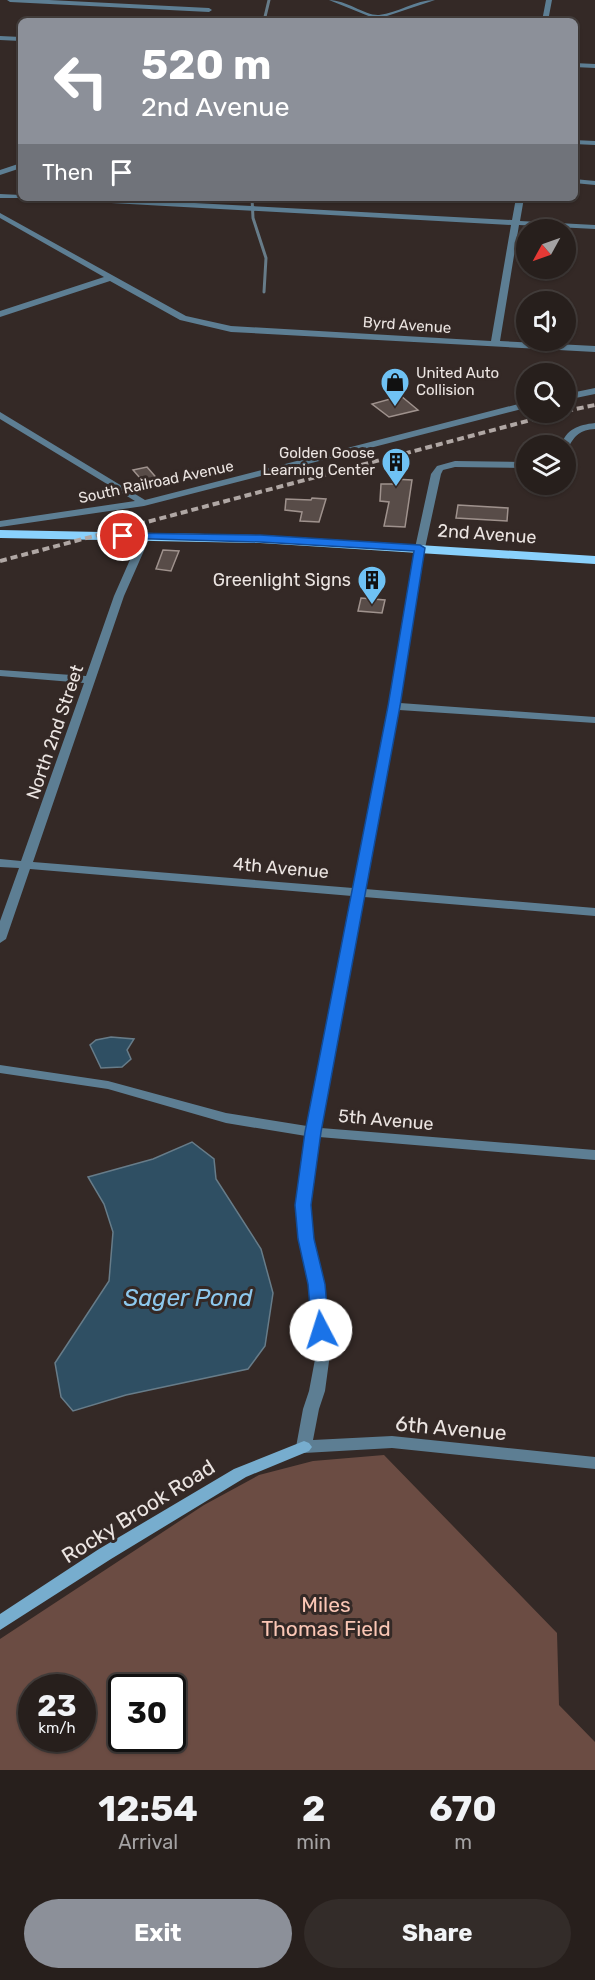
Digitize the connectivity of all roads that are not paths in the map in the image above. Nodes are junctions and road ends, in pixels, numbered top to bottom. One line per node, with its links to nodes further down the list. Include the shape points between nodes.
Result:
1 (10, 0): 5 (street)
2 (332, 0): 6 (street)
3 (432, 0): 7 (street)
4 (549, 0): 8 (street)
5 (209, 10)
6 (369, 18)
7 (374, 18)
8 (546, 18)
9 (0, 38): 10 (street)
10 (18, 39)
11 (578, 65): 12 (street)
12 (595, 66)
13 (578, 142): 14 (street)
14 (595, 143)
15 (18, 166): 16 (street)
16 (0, 173)
17 (578, 181): 18 (street)
18 (595, 183)
19 (0, 196): 20 (street)
20 (18, 197)
21 (174, 201): 25 (street)
22 (520, 201): 24 (street)
23 (0, 215): 28 (street, Byrd Avenue)
24 (517, 219)
25 (516, 223): 30 (street)
26 (576, 226): 27 (street)
27 (595, 227)
28 (110, 278): 29 (street); 30 (street, Byrd Avenue, via 183,318 218,327)
29 (0, 314)
30 (495, 344): 31 (street, Byrd Avenue)
31 (595, 349)
32 (595, 391): 33 (street)
33 (576, 395)
34 (516, 408): 39 (street, South Railroad Avenue)
35 (0, 415): 39 (street)
36 (595, 426): 37 (street, via 575,430)
37 (571, 435)
38 (516, 465): 43 (street, via 470,463 440,468)
39 (144, 503): 40 (street, South Railroad Avenue)
40 (0, 524)
41 (0, 534): 42 (main road, 2nd Avenue)
42 (142, 537): 43 (main road, 2nd Avenue); 46 (street, North 2nd Street)
43 (420, 548): 44 (main road, 2nd Avenue); 47 (street)
44 (595, 560)
45 (0, 673): 46 (street)
46 (90, 680): 50 (street, North 2nd Street)
47 (394, 706): 48 (street); 51 (street)
48 (595, 720)
49 (0, 863): 50 (street, 4th Avenue)
50 (27, 866): 51 (street, 4th Avenue); 53 (street, North 2nd Street)
51 (358, 893): 52 (street, 4th Avenue); 55 (street)
52 (595, 912)
53 (0, 939)
54 (0, 1069): 55 (street, 5th Avenue, via 108,1085 226,1118)
55 (313, 1132): 56 (street, 5th Avenue); 57 (street, via 303,1205 323,1354)
56 (595, 1155)
57 (304, 1447): 58 (street, 6th Avenue, via 392,1442); 59 (street, Rocky Brook Road, via 240,1473)
58 (595, 1463)
59 (0, 1623)

